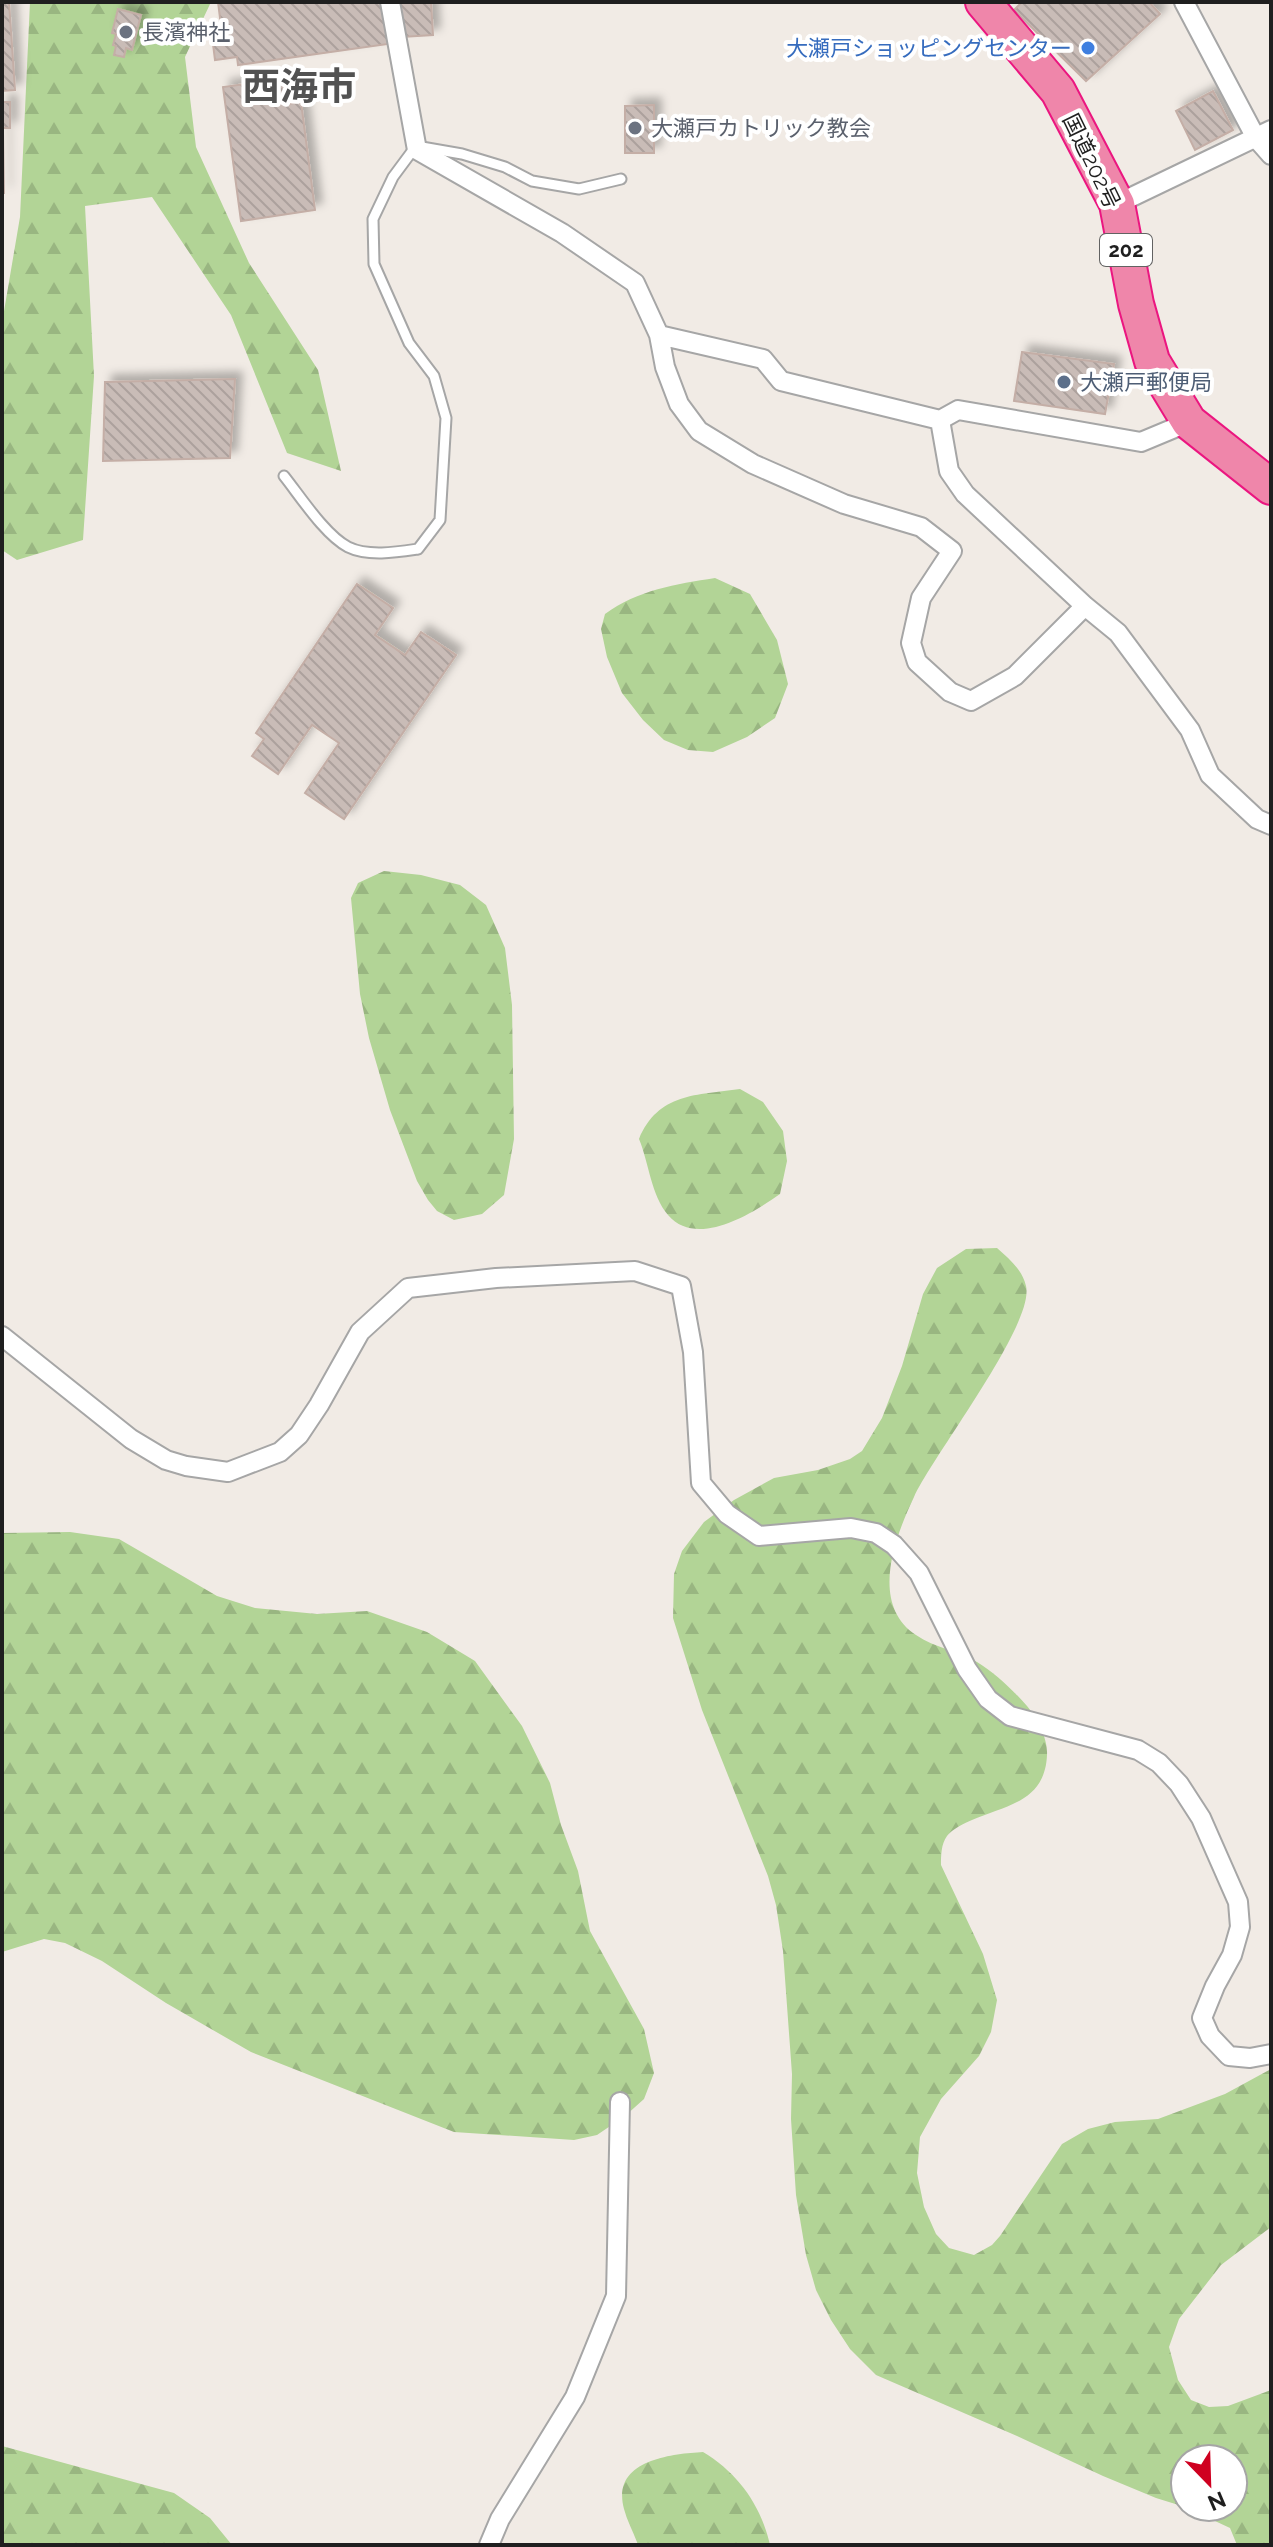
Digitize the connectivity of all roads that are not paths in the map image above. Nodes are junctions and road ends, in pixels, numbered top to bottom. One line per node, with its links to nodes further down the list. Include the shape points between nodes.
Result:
1 (390, 2): 5 (street)
2 (983, 2): 8 (highway, 国道202号 / 202, via 1058,91)
3 (1184, 2): 4 (street)
4 (1263, 134): 6 (street); 8 (street)
5 (416, 146): 7 (lane, via 462,154 532,181 579,189); 9 (street, via 635,283); 12 (lane, via 393,177 373,219 374,264 409,343 434,376 446,418 440,520 418,549 385,554 349,548 321,524)
6 (1271, 155)
7 (621, 179)
8 (1117, 204): 11 (highway, 国道202号 / 202, via 1152,361)
9 (659, 335): 10 (street, via 763,359 781,381); 14 (street, via 679,404 699,431 753,464 844,504 921,527 952,551 921,598 911,643 917,662 950,692 971,701 1015,676)
10 (940, 420): 11 (street, via 958,410 1141,442); 14 (street, via 949,471 965,494)
11 (1189, 422): 13 (highway, 国道202号 / 202)
12 (284, 476)
13 (1271, 487)
14 (1085, 606): 15 (street, via 1118,633 1190,730 1210,775 1257,819)
15 (1271, 825)
16 (2, 1336): 17 (street, via 131,1439 166,1460 228,1472 280,1452 299,1435 360,1332 408,1288 635,1271 681,1286 693,1352 701,1483 727,1514 759,1536 851,1528 876,1533 919,1573 967,1669 988,1699 1010,1716 1138,1750 1159,1763 1201,1818 1238,1902 1240,1927 1232,1955 1202,2018 1229,2056)
17 (1271, 2054)
18 (620, 2102): 19 (street, via 616,2296 575,2397)
19 (489, 2545)

